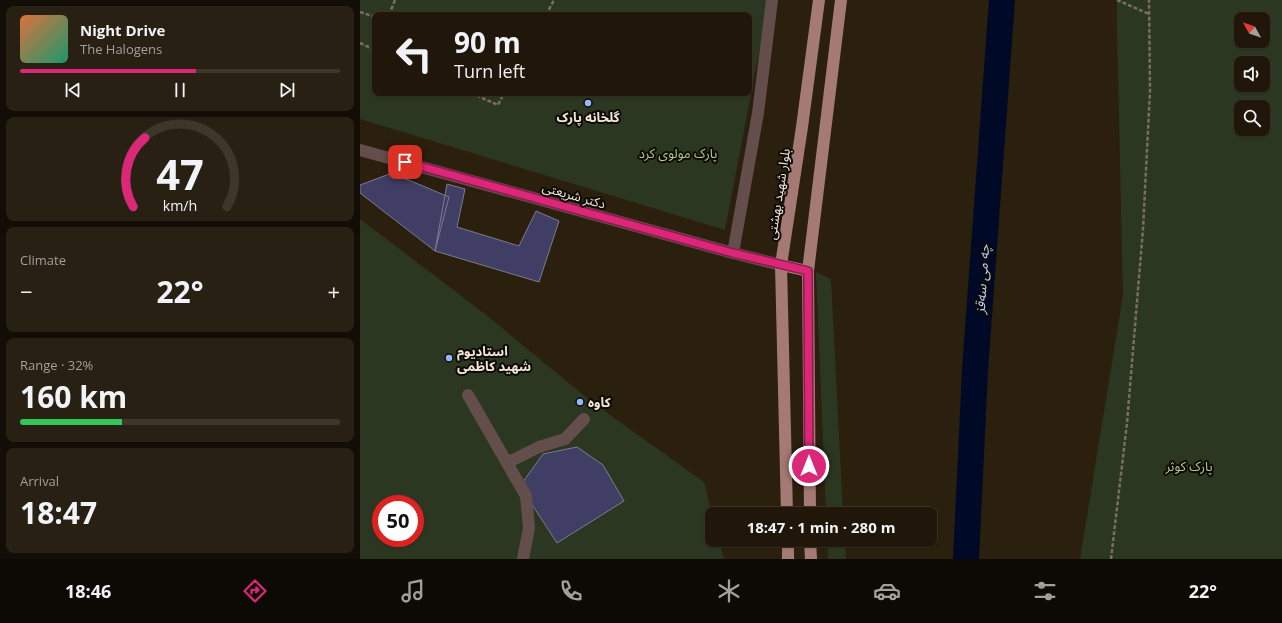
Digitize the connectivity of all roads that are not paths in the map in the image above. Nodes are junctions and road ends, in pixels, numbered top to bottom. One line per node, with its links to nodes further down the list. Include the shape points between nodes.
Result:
1 (772, 0): 5 (street, via 758,113)
2 (819, 0): 6 (main road, بلوار شهید بهشتی)
3 (841, 0): 7 (main road)
4 (360, 150): 5 (street, دکتر شریعتی)
5 (733, 253): 6 (street, دکتر شریعتی)
6 (781, 264): 7 (main road); 11 (main road, بلوار شهید بهشتی)
7 (808, 271): 12 (main road)
8 (468, 395): 10 (street)
9 (584, 418): 10 (street, via 565,439 539,447)
10 (507, 463): 15 (street, via 526,496 529,528)
11 (787, 507)
12 (810, 507)
13 (788, 547): 16 (main road)
14 (810, 547): 17 (main road)
15 (523, 559)
16 (788, 559)
17 (811, 559)

